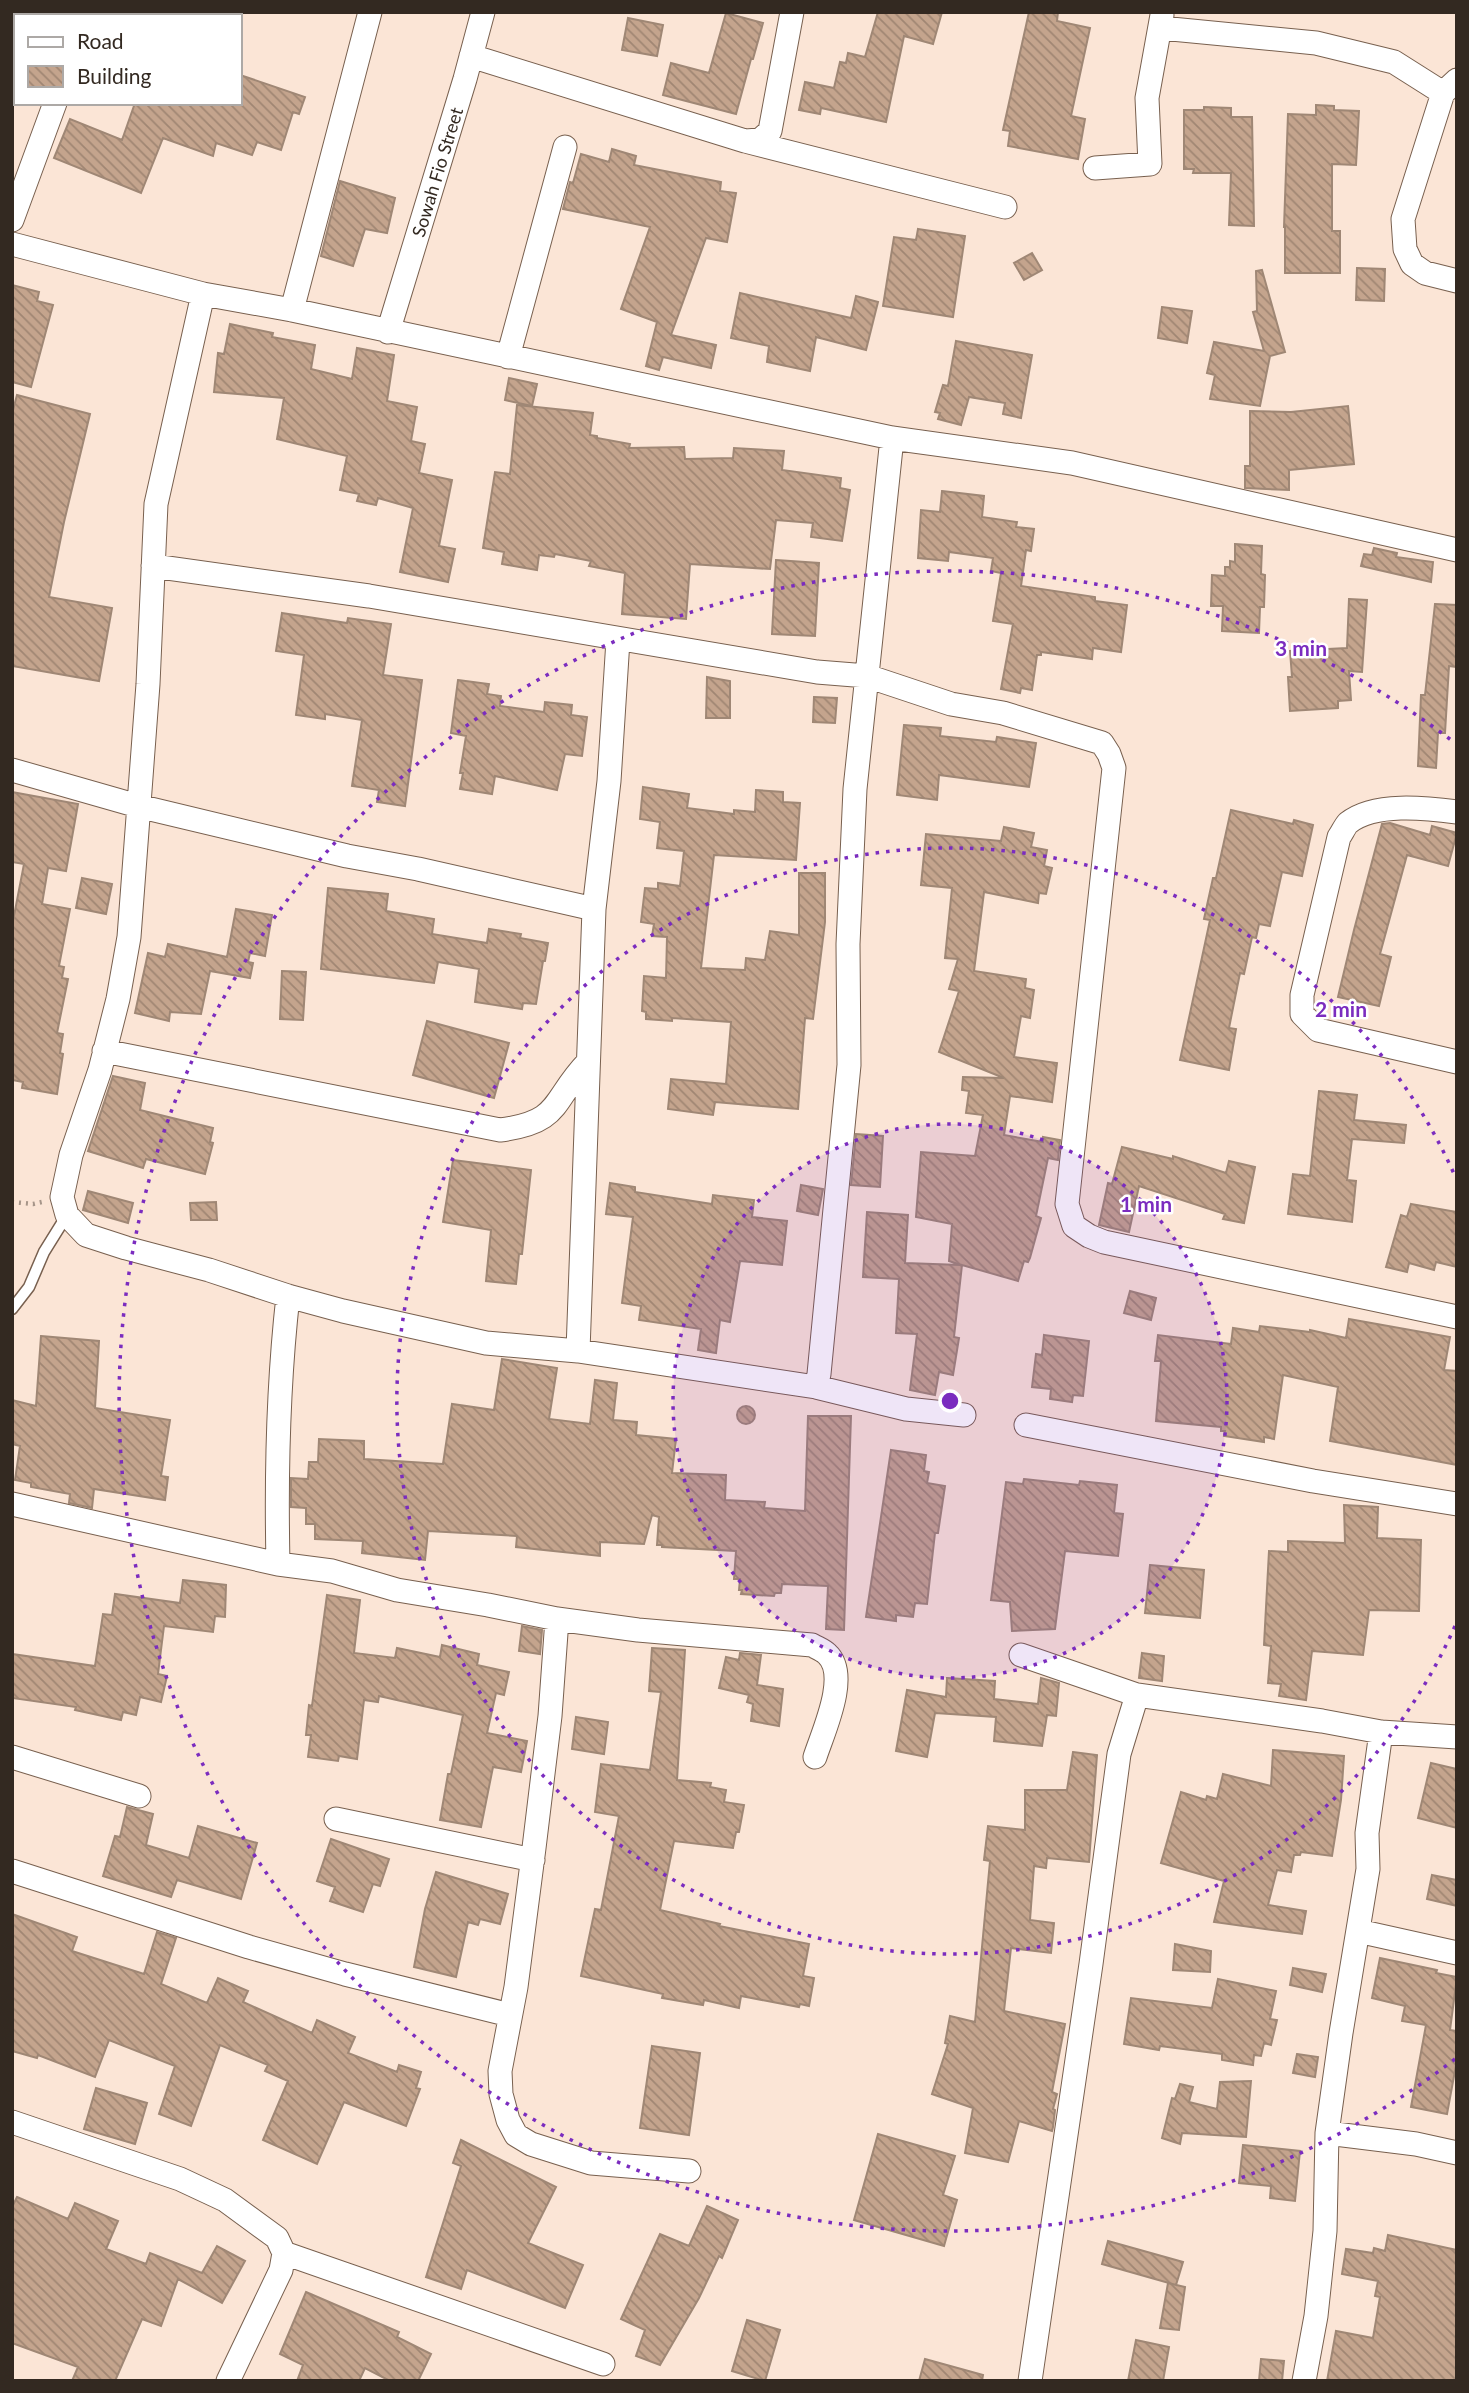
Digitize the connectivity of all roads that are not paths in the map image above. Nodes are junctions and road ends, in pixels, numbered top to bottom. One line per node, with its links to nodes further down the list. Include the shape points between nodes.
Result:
1 (370, 12): 16 (street)
2 (483, 12): 5 (street, Sowah Fio Street)
3 (792, 12): 8 (street, via 770,131 760,140)
4 (1162, 20): 6 (street, via 1316,43 1394,62); 10 (street, via 1147,98 1150,164)
5 (471, 57): 8 (street); 17 (street, Sowah Fio Street)
6 (1450, 86): 14 (street, via 1403,219 1405,249 1412,264 1425,274)
7 (54, 105): 12 (street)
8 (745, 141): 11 (street)
9 (565, 147): 18 (street)
10 (1096, 168)
11 (1005, 207)
12 (12, 220)
13 (12, 244): 15 (street)
14 (1457, 281)
15 (204, 294): 16 (street); 21 (street, via 156,504)
16 (292, 310): 17 (street)
17 (388, 332): 18 (street)
18 (508, 357): 19 (street)
19 (892, 438): 20 (street, via 1072,463); 23 (street)
20 (1457, 550)
21 (153, 566): 22 (street, via 369,596); 25 (street)
22 (618, 640): 23 (street); 27 (street, via 609,781)
23 (867, 676): 34 (street, via 951,704 1003,713 1101,743 1110,754 1114,768 1067,1205 1081,1231 1104,1242); 36 (street, via 855,789 848,944 849,1065)
24 (12, 770): 25 (street)
25 (138, 806): 27 (street); 28 (street, via 129,937)
26 (1457, 812): 30 (street, via 1380,809 1349,823 1339,837 1302,995 1302,1014 1318,1030)
27 (594, 909): 29 (street)
28 (104, 1051): 29 (street, via 500,1130 542,1120); 31 (street, via 71,1155)
29 (588, 1062): 35 (street)
30 (1457, 1062)
31 (65, 1206): 32 (street, via 86,1235); 33 (lane, via 29,1287)
32 (288, 1296): 35 (street, via 486,1343); 41 (street, via 276,1467)
33 (12, 1309)
34 (1457, 1317)
35 (578, 1350): 36 (street)
36 (816, 1387): 37 (street, via 906,1409)
37 (964, 1415)
38 (1026, 1425): 40 (street)
39 (12, 1504): 41 (street)
40 (1457, 1504)
41 (278, 1564): 42 (street)
42 (557, 1619): 48 (street, via 812,1645 828,1655 835,1670 836,1693); 51 (street)
43 (1021, 1654): 44 (street)
44 (1137, 1695): 45 (street); 63 (street, via 1119,1754)
45 (1381, 1732): 46 (street); 53 (street)
46 (1457, 1737)
47 (12, 1757): 49 (street)
48 (815, 1757)
49 (138, 1796)
50 (336, 1819): 51 (street)
51 (533, 1860): 55 (street)
52 (12, 1871): 55 (street, via 249,1947)
53 (1358, 1931): 54 (street); 57 (street)
54 (1457, 1953)
55 (510, 2015): 59 (street, via 500,2071 501,2094 516,2135 591,2163)
56 (12, 2122): 60 (street, via 180,2179 225,2200 277,2238)
57 (1327, 2133): 58 (street); 64 (street, via 1325,2231)
58 (1457, 2153)
59 (689, 2171)
60 (284, 2253): 61 (street); 62 (street, via 281,2270)
61 (603, 2364)
62 (228, 2381)
63 (1030, 2381)
64 (1304, 2381)

